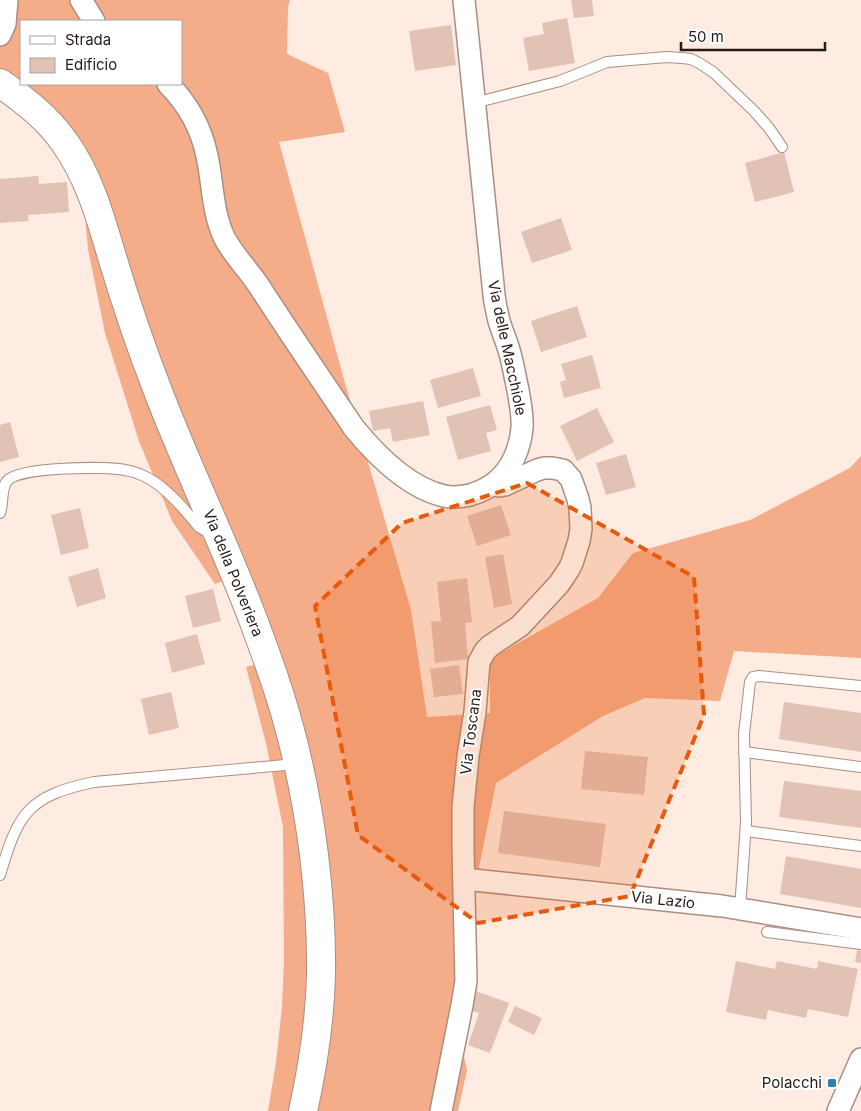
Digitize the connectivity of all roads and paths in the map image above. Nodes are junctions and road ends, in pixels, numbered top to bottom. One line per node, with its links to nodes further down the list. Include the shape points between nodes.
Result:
1 (7, 0): 5 (street, via 5,24)
2 (81, 0): 4 (street)
3 (464, 0): 8 (street, Via delle Macchiole)
4 (93, 20)
5 (0, 35)
6 (0, 83): 12 (main road, Via della Polveriera, via 55,130 89,188 154,382)
7 (169, 85): 10 (street, Via delle Macchiole, via 185,103 201,132 215,210 225,238 359,433 398,472 434,493 458,497)
8 (474, 103): 9 (lane, via 560,81 607,62 682,58 699,62 713,72 754,111); 10 (street, Via delle Macchiole, via 495,302 511,355 523,417 514,458)
9 (782, 147)
10 (495, 483): 20 (street, Via Toscana, via 505,486 544,468 562,469 573,483 580,505 581,529 571,566 559,584 524,623 490,646 480,659 464,787)
11 (0, 513): 12 (lane, via 4,486 15,476 38,471 109,468 147,477 199,527 204,530)
12 (214, 527): 15 (main road, Via della Polveriera, via 253,620 284,709)
13 (861, 686): 14 (lane, via 753,677 749,685)
14 (744, 752): 16 (lane); 17 (lane)
15 (298, 764): 19 (lane, via 94,782 61,791 34,805 20,821 8,846); 27 (main road, Via della Polveriera, via 313,850 321,974 318,1026)
16 (861, 767)
17 (746, 831): 18 (lane); 21 (lane)
18 (861, 846)
19 (0, 875)
20 (464, 879): 21 (street, Via Lazio); 28 (street, Via Toscana, via 466,986)
21 (740, 909): 22 (street, Via Lazio)
22 (861, 929)
23 (767, 932): 24 (lane)
24 (861, 944)
25 (861, 1060): 26 (street)
26 (856, 1087): 29 (street)
27 (303, 1111)
28 (441, 1111)
29 (838, 1111)

